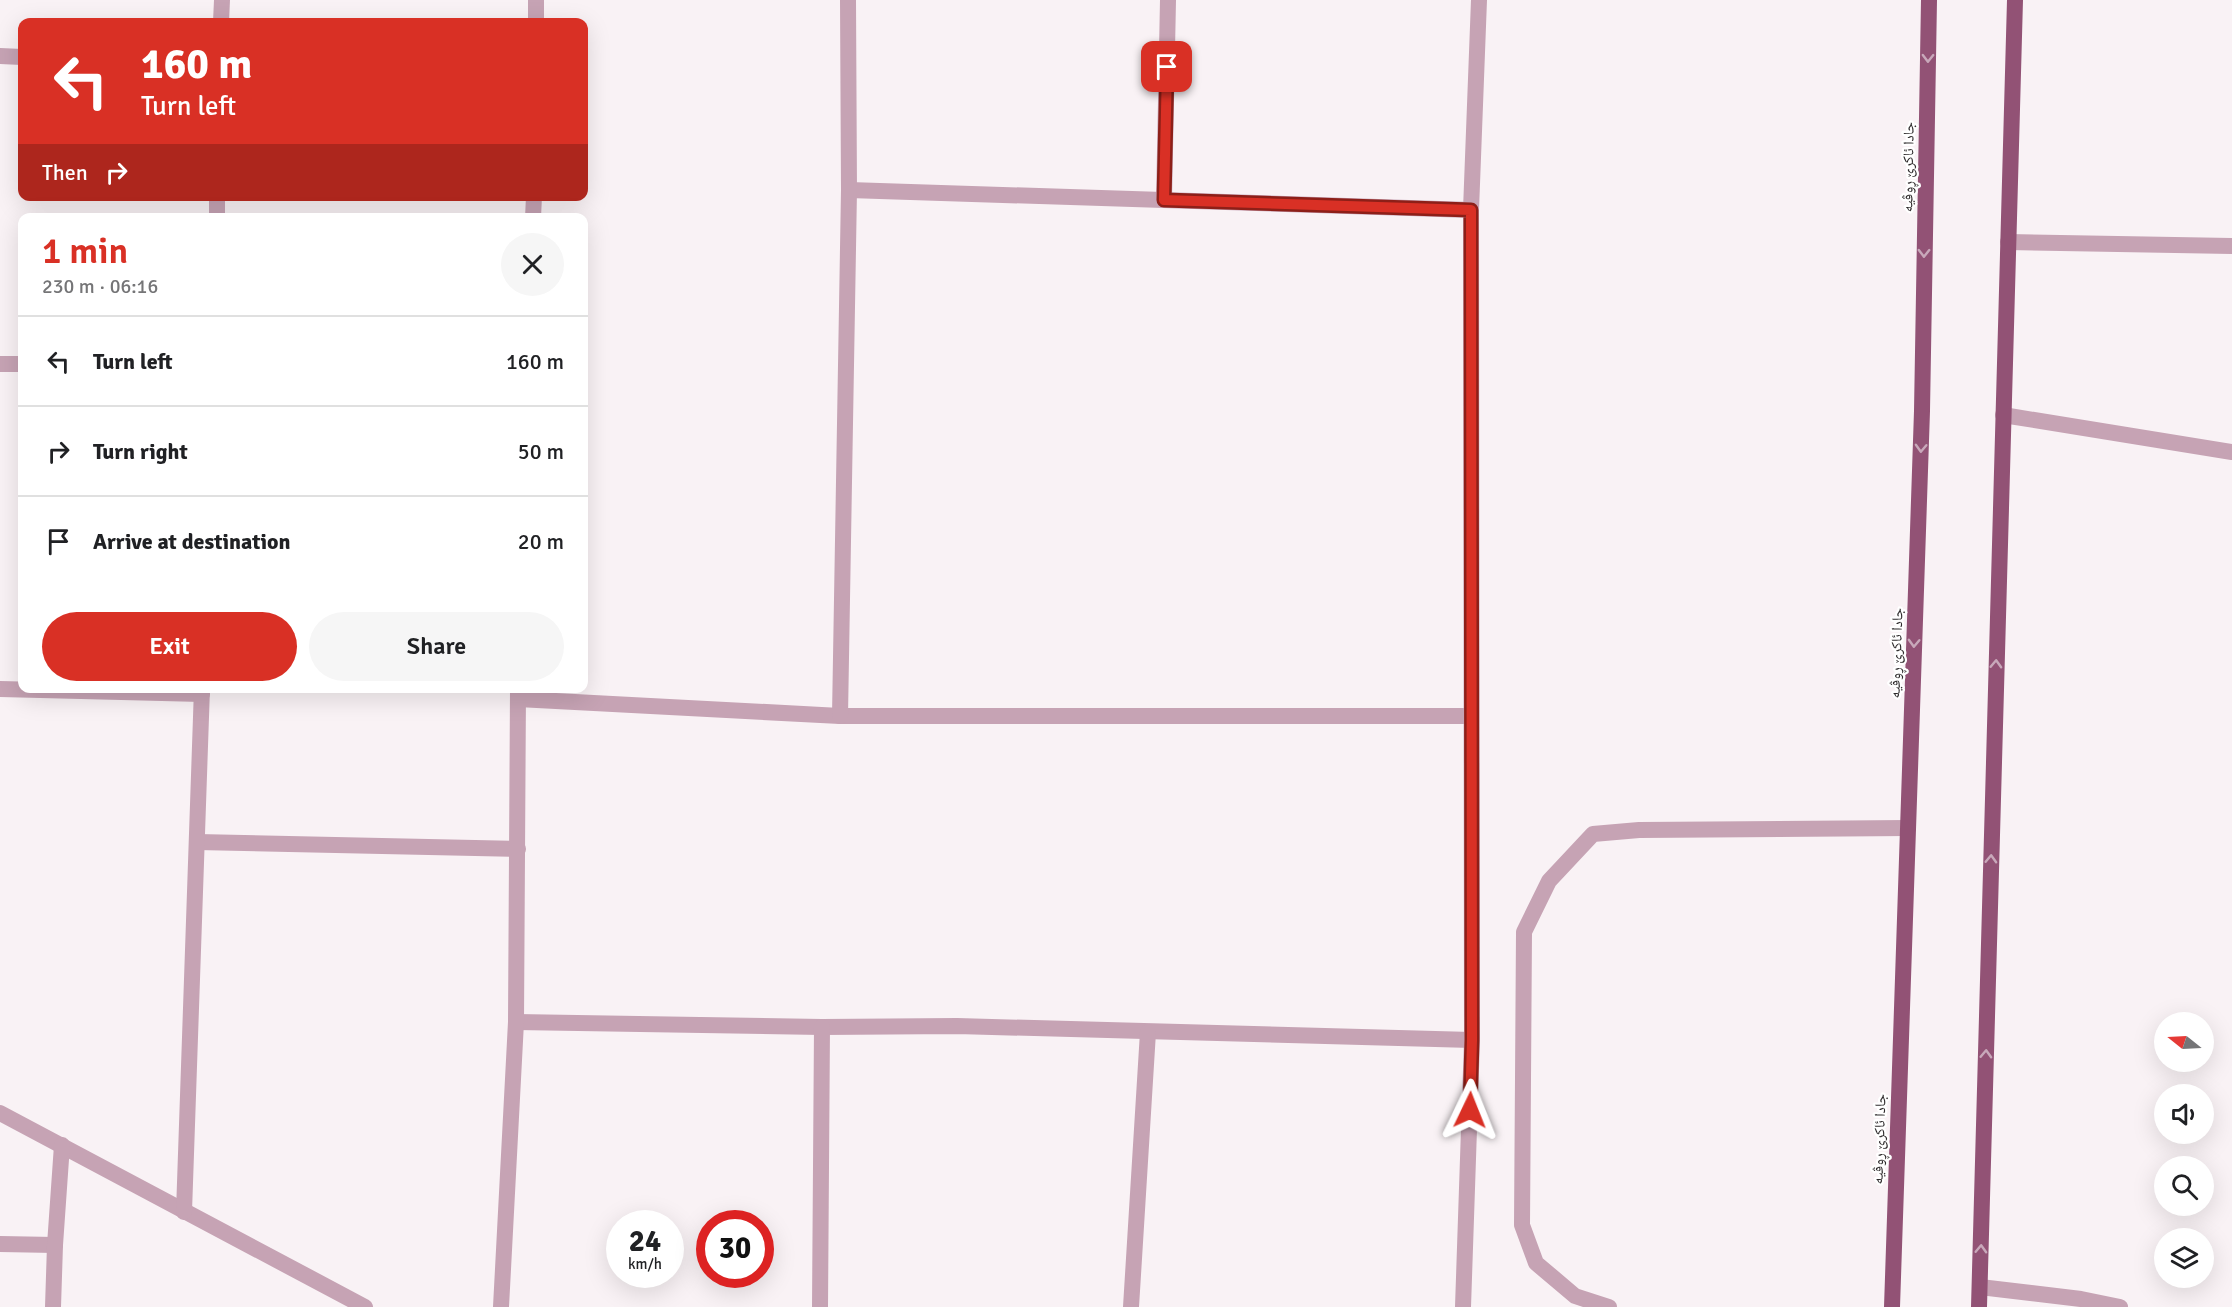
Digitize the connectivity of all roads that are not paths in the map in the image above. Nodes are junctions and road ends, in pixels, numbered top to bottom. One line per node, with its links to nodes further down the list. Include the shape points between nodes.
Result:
1 (222, 0): 8 (street)
2 (536, 0): 9 (street)
3 (848, 0): 12 (street)
4 (1168, 0): 13 (street)
5 (1479, 0): 14 (street)
6 (1929, 0): 27 (highway, جادا ئاکرێ ڕوڤیە, one-way to 27, via 1922,411)
7 (2015, 0): 15 (highway)
8 (221, 18)
9 (536, 18)
10 (0, 56): 11 (street)
11 (18, 57)
12 (849, 190): 13 (street); 25 (street)
13 (1164, 200): 14 (street)
14 (1471, 210): 26 (street)
15 (2008, 242): 16 (street); 19 (highway)
16 (2232, 246)
17 (0, 364): 18 (street)
18 (18, 364)
19 (2003, 415): 20 (street); 39 (highway, one-way to 19)
20 (2232, 452)
21 (0, 689): 22 (street)
22 (18, 689)
23 (202, 693): 28 (street)
24 (518, 694): 25 (street); 29 (street)
25 (840, 716): 26 (street)
26 (1471, 716): 33 (street)
27 (1908, 828): 47 (street, via 1639,830 1593,834 1549,881 1524,932 1522,1226 1536,1263 1575,1296); 48 (highway, جادا ئاکرێ ڕوڤیە)
28 (197, 842): 29 (street); 36 (street)
29 (518, 849): 30 (street)
30 (516, 1022): 31 (street); 43 (street)
31 (822, 1027): 32 (street, via 957,1026); 44 (street)
32 (1148, 1032): 33 (street); 45 (street)
33 (1472, 1040): 46 (street)
34 (0, 1113): 35 (street)
35 (62, 1145): 36 (street); 38 (street)
36 (184, 1212): 40 (street)
37 (0, 1244): 38 (street)
38 (55, 1245): 41 (street)
39 (1980, 1287): 49 (highway); 50 (street)
40 (349, 1303): 42 (street)
41 (53, 1307)
42 (365, 1307)
43 (501, 1307)
44 (820, 1307)
45 (1131, 1307)
46 (1463, 1307)
47 (1609, 1307)
48 (1892, 1307)
49 (1979, 1307)
50 (2120, 1307)

